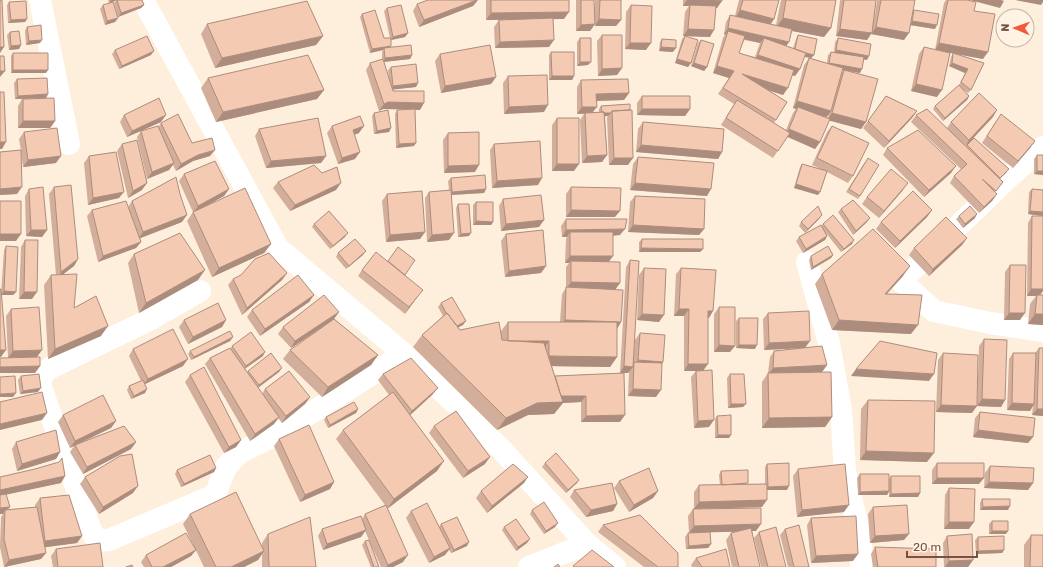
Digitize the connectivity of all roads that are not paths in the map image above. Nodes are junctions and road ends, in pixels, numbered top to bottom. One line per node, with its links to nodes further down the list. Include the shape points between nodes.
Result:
1 (40, 0): 3 (street)
2 (150, 2): 8 (street, via 278,248)
3 (69, 144)
4 (1043, 147): 7 (street, via 901,281 934,311)
5 (807, 262): 12 (street, via 829,343 841,410 845,471 861,540)
6 (200, 291): 8 (street, via 153,318 50,368 42,375 40,384 90,528 97,541 109,540 215,495 226,467 239,453 276,435)
7 (1043, 331)
8 (404, 354): 9 (street, via 502,450)
9 (587, 544): 10 (street); 11 (street)
10 (529, 567)
11 (615, 567)
12 (861, 567)

